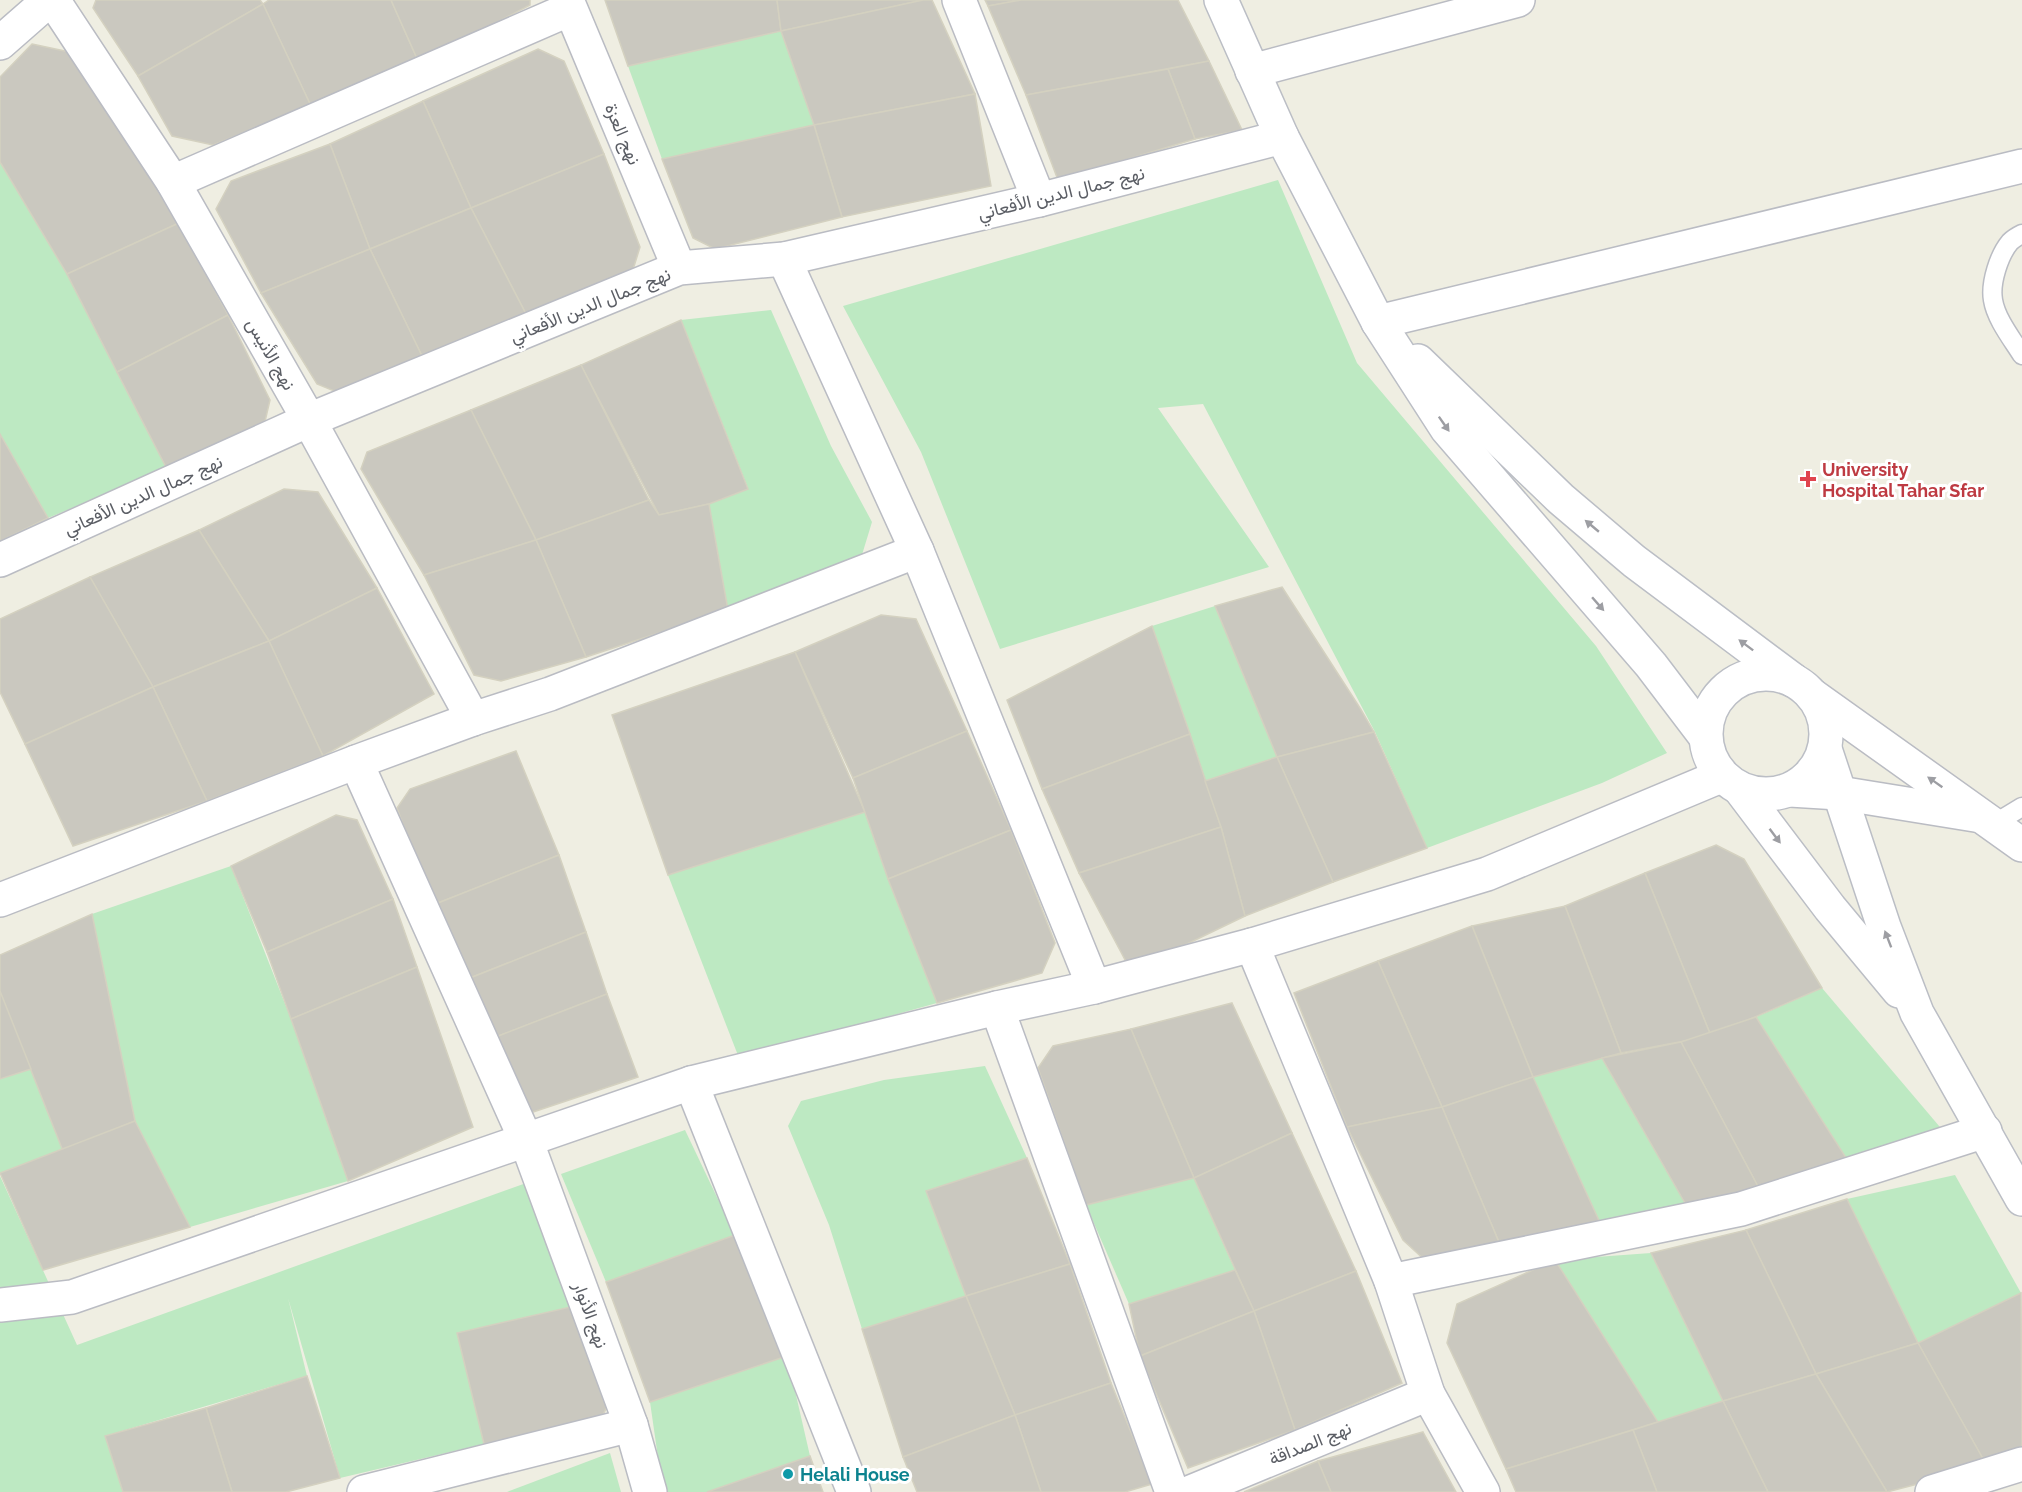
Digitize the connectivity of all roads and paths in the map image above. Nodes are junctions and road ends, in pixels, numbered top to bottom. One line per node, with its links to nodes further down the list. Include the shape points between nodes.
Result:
1 (51, 0): 6 (street); 10 (street, نهج الأنيس)
2 (959, 0): 11 (street)
3 (1221, 0): 7 (street)
4 (1518, 0): 7 (street)
5 (568, 5): 10 (street); 14 (street, نهج العزة)
6 (0, 43)
7 (1252, 71): 8 (street)
8 (1282, 137): 11 (street, نهج جمال الدين الأفعاني); 15 (street)
9 (2022, 166): 15 (street)
10 (172, 182): 17 (street, نهج الأنيس)
11 (1039, 200): 13 (street, نهج جمال الدين الأفعاني)
12 (2022, 234): 16 (lane, via 2011,241 2000,260 1993,301)
13 (784, 259): 14 (street, نهج جمال الدين الأفعاني); 18 (street)
14 (679, 268): 17 (street, نهج جمال الدين الأفعاني)
15 (1378, 322): 20 (street, one-way to 15, via 1634,561 1561,500); 22 (street, one-way to 22, via 1447,429 1651,665)
16 (2022, 355)
17 (309, 420): 19 (street, نهج جمال الدين الأفعاني); 21 (street, نهج الأنيس)
18 (917, 551): 21 (street, via 550,694); 33 (street)
19 (0, 560)
20 (1803, 688): 22 (street, via 1773,674 1752,675 1733,683 1708,715); 23 (street, via 1823,712 1827,730); 29 (street, one-way to 20)
21 (473, 718): 24 (street)
22 (1705, 736): 25 (street, via 1710,757)
23 (1825, 749): 26 (street, via 1805,782); 27 (street)
24 (356, 762): 31 (street); 38 (street, نهج الأنوار)
25 (1730, 783): 26 (street, via 1756,795); 32 (street, via 1487,874); 35 (street, one-way to 35)
26 (1790, 790): 27 (street)
27 (1839, 793): 29 (street); 35 (street, one-way to 27)
28 (2022, 807): 29 (lane)
29 (1988, 820): 30 (street)
30 (2022, 845)
31 (0, 900)
32 (1252, 945): 33 (street); 40 (street)
33 (1094, 987): 34 (street)
34 (997, 1008): 36 (street); 48 (street)
35 (1917, 1013): 37 (street)
36 (690, 1083): 38 (street); 47 (street)
37 (1984, 1131): 39 (street); 40 (street, via 1741,1209)
38 (526, 1140): 41 (street, via 72,1297); 43 (street, نهج الأنوار)
39 (2022, 1199)
40 (1391, 1281): 42 (street)
41 (0, 1305)
42 (1428, 1394): 49 (street, نهج الصداقة); 50 (street)
43 (632, 1425): 45 (street); 46 (street, نهج الأنوار)
44 (2022, 1464): 51 (street)
45 (364, 1492)
46 (650, 1492)
47 (854, 1492)
48 (1172, 1492)
49 (1191, 1492)
50 (1482, 1492)
51 (1932, 1492)

